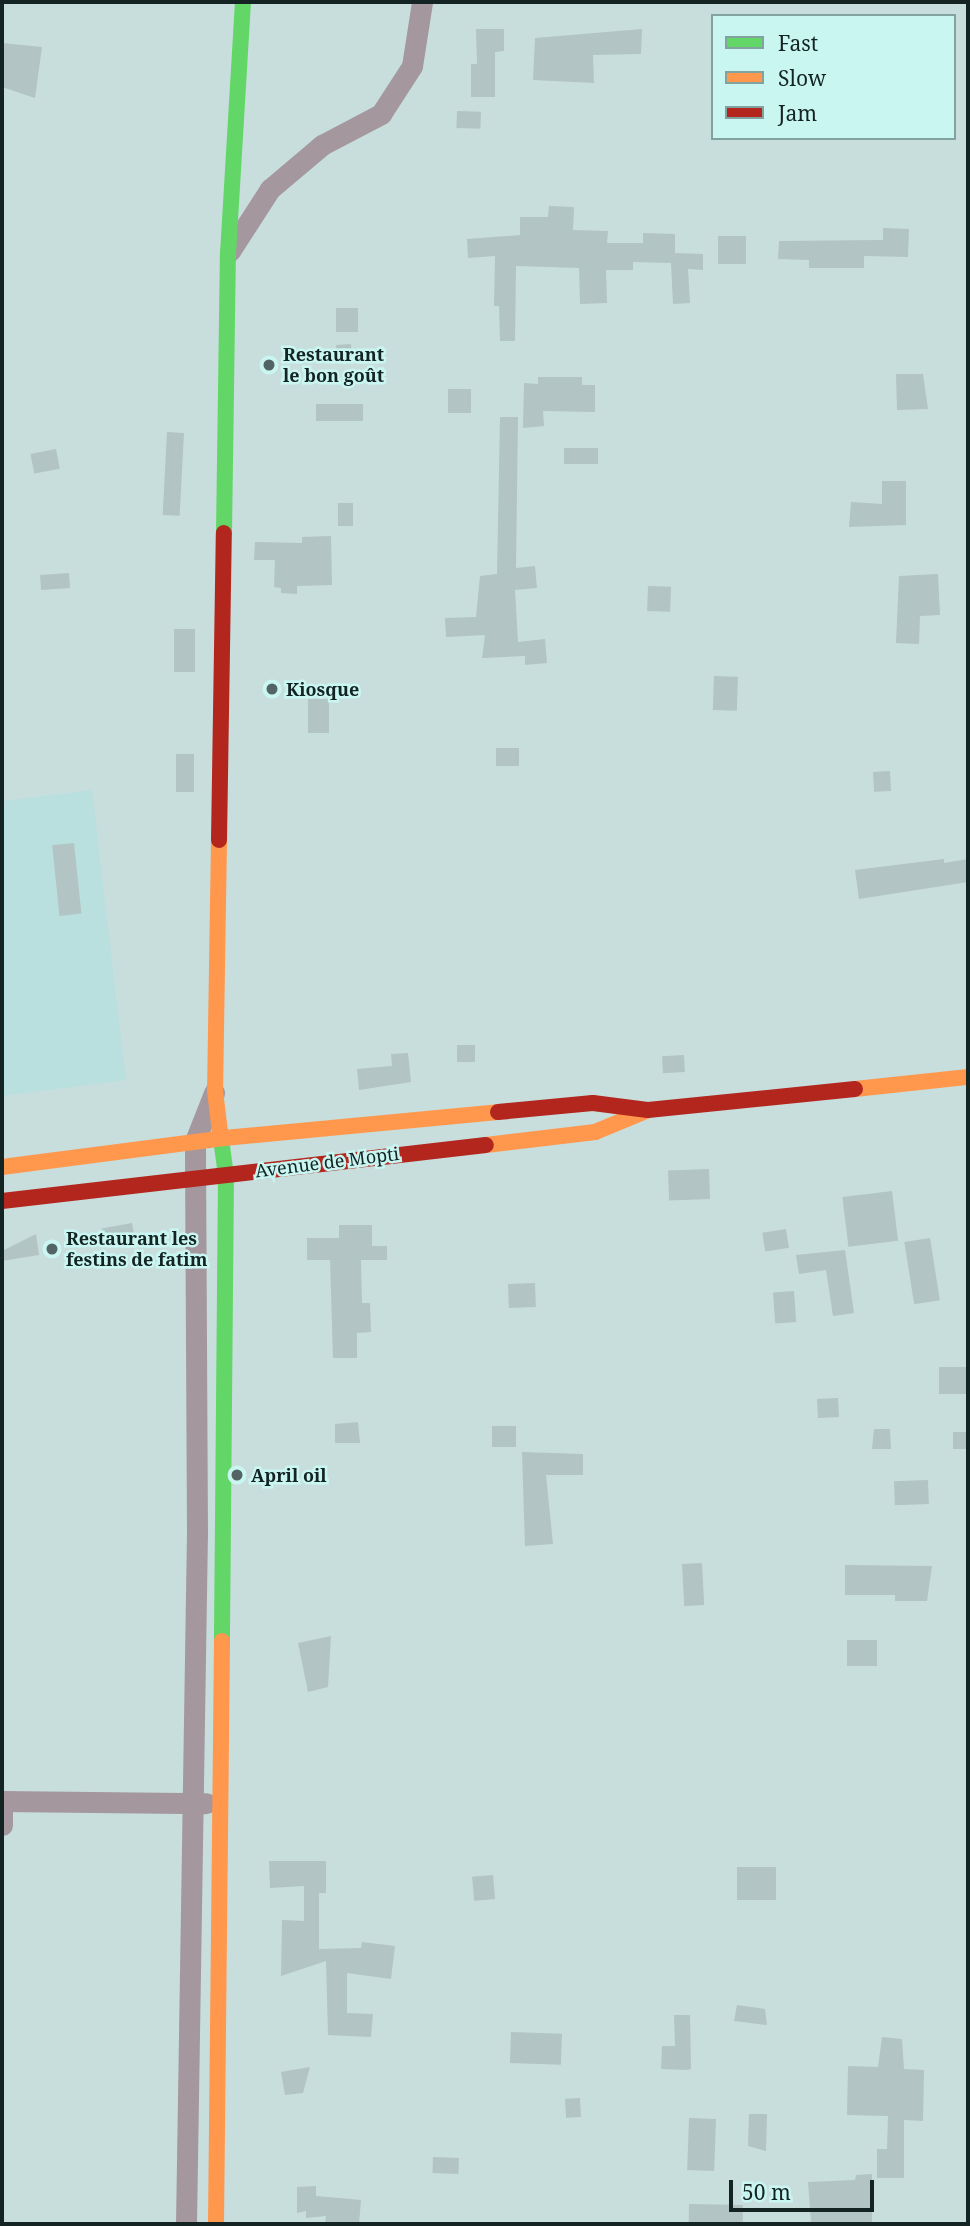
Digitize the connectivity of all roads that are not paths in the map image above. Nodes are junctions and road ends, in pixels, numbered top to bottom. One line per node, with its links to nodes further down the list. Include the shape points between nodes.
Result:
1 (243, 2): 3 (street)
2 (422, 2): 3 (street, via 412,66 381,114 322,145 270,189)
3 (228, 254): 5 (street)
4 (968, 1077): 6 (street, Avenue de Mopti)
5 (215, 1091): 7 (street); 8 (street)
6 (648, 1110): 7 (street, Avenue de Mopti, via 593,1103); 10 (street, Avenue de Mopti, via 596,1132)
7 (223, 1138): 8 (street, Avenue de Mopti); 10 (street)
8 (195, 1141): 9 (street, Avenue de Mopti); 11 (street)
9 (2, 1167)
10 (226, 1175): 11 (street, Avenue de Mopti); 14 (street)
11 (197, 1179): 12 (street, Avenue de Mopti); 15 (street)
12 (2, 1201)
13 (2, 1801): 15 (street); 16 (street)
14 (223, 1802): 15 (street); 18 (street)
15 (191, 1804): 17 (street)
16 (2, 1825)
17 (186, 2224)
18 (216, 2224)

